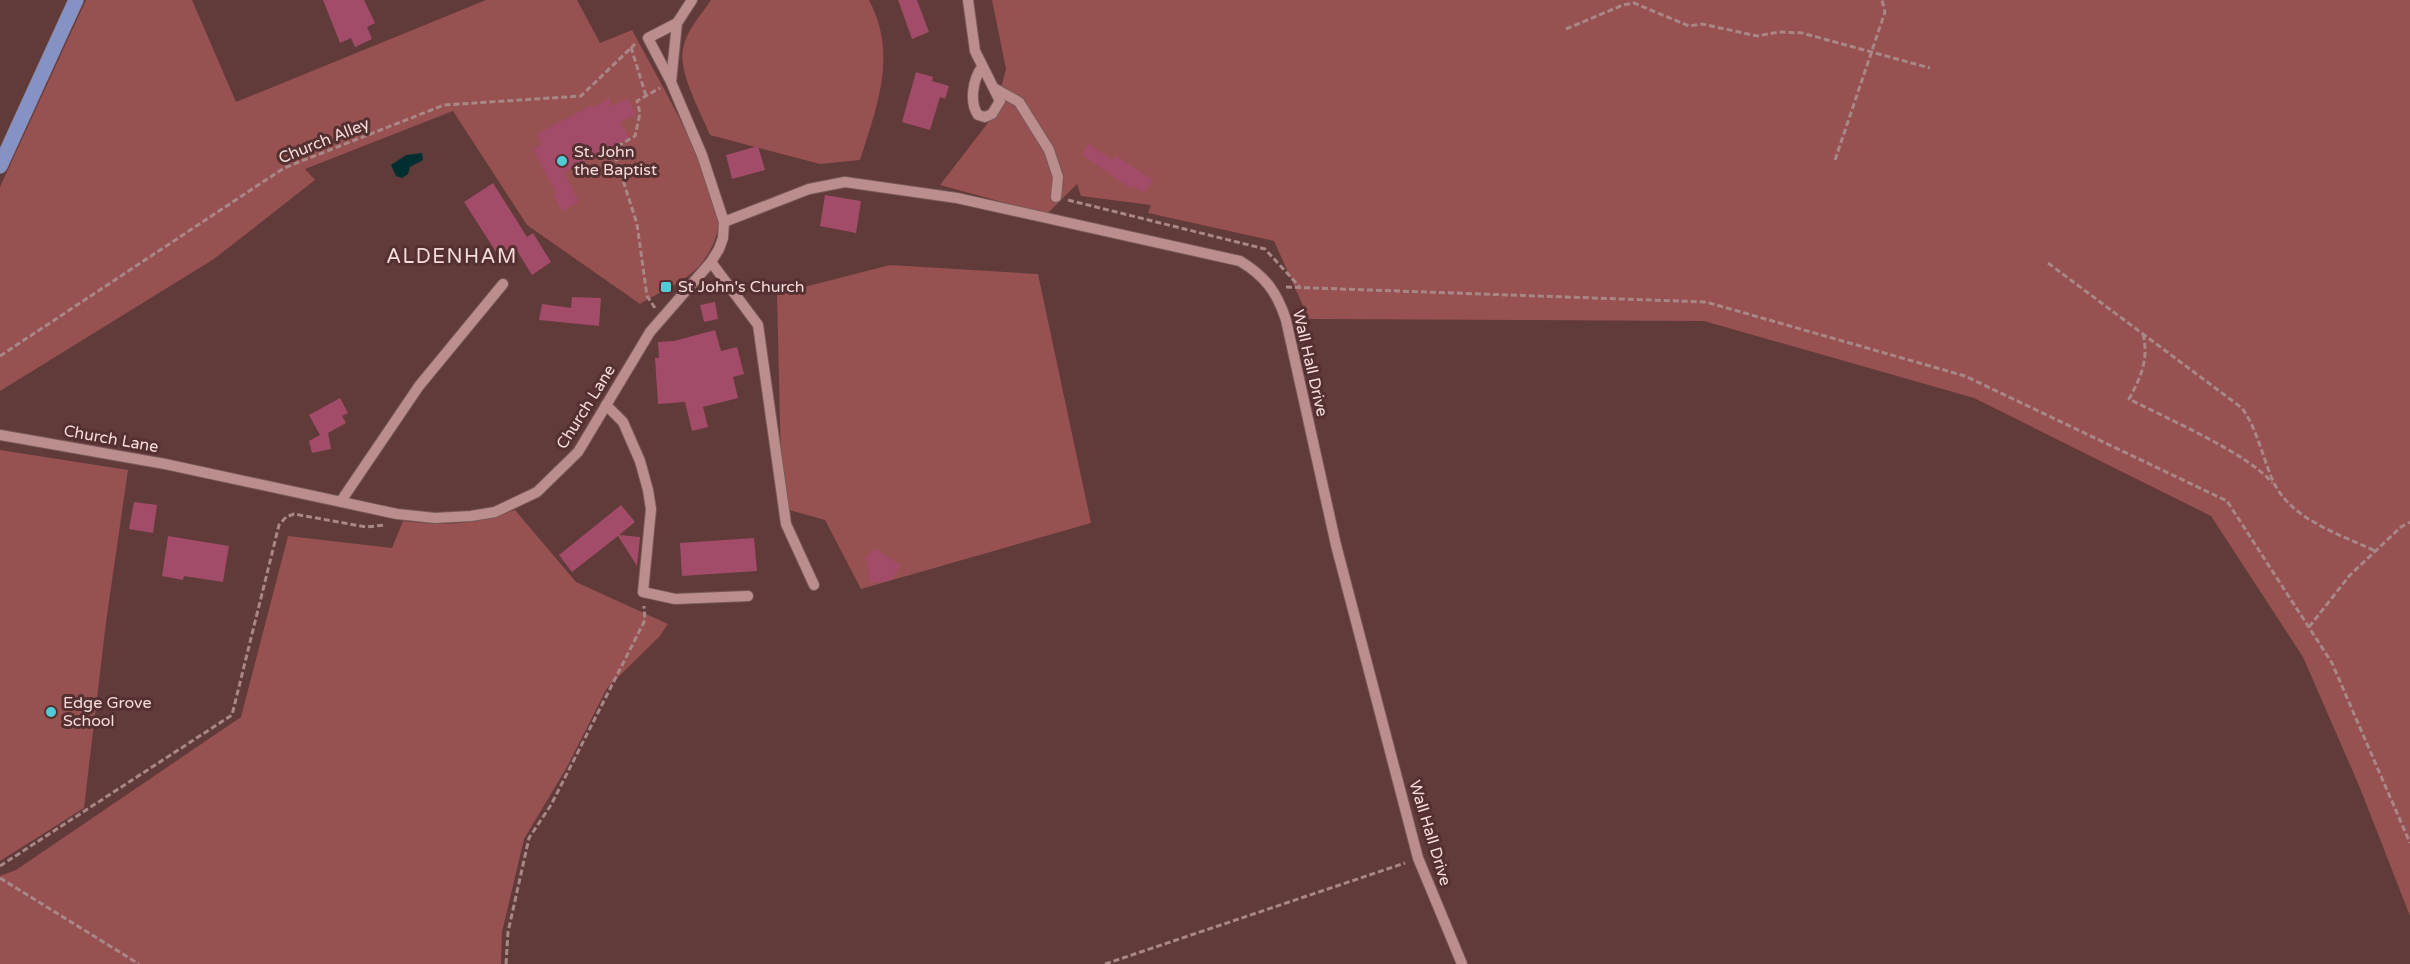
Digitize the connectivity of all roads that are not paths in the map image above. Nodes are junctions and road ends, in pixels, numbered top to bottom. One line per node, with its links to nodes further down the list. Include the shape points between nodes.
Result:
1 (76, 0): 8 (main road)
2 (692, 0): 4 (street, Church Lane)
3 (968, 0): 5 (street, via 975,51)
4 (677, 23): 6 (street, Church Lane); 6 (street, via 648,38)
5 (982, 67): 7 (street); 7 (street, via 972,101 978,115 992,114 998,106 1000,101)
6 (671, 82): 10 (street, Church Lane, via 702,155)
7 (994, 88): 9 (street, via 1019,102 1049,150 1058,177)
8 (0, 166)
9 (1056, 197)
10 (723, 222): 11 (street, Church Lane, via 723,238); 18 (street, Wall Hall Drive, via 809,189 844,182 865,184 957,198 1240,261 1260,274 1272,287 1286,320 1336,545 1418,858)
11 (711, 262): 13 (street, Church Lane, via 660,318); 16 (street, via 758,325 786,524)
12 (504, 284): 15 (street, via 418,386)
13 (606, 405): 15 (street, Church Lane, via 578,452 551,481 519,503 495,512 435,518); 17 (street, via 623,422 648,490 651,509 643,592 675,599)
14 (0, 435): 15 (street, Church Lane)
15 (341, 501)
16 (814, 585)
17 (748, 596)
18 (1461, 964)

